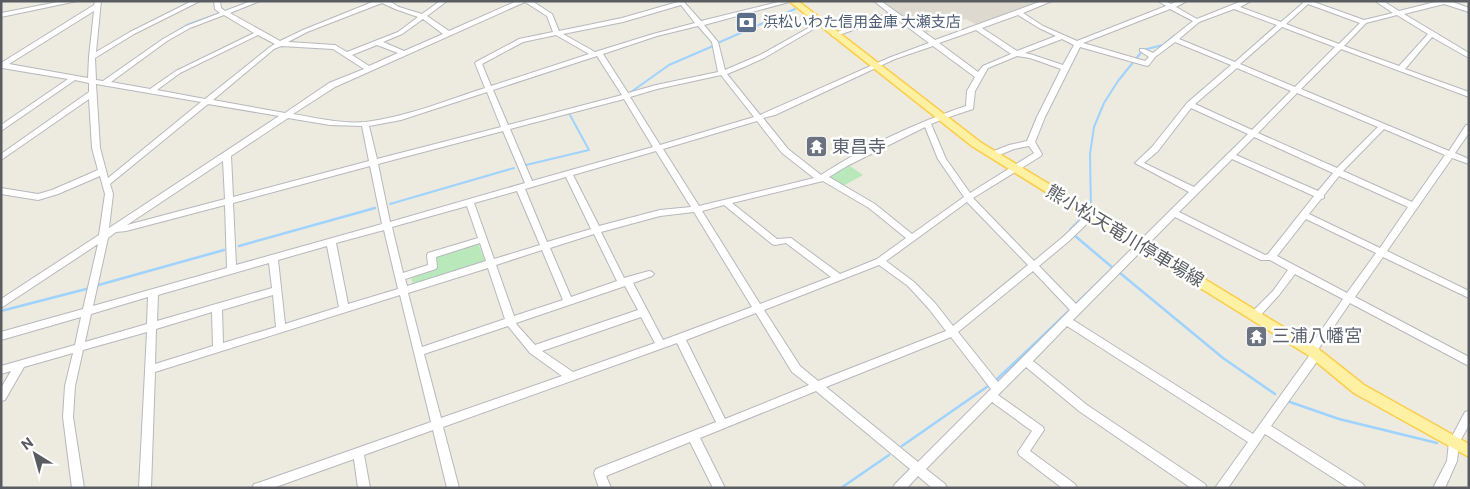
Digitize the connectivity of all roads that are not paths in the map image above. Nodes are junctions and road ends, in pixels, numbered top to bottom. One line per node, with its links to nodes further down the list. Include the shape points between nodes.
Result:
1 (74, 1): 27 (street)
2 (197, 1): 54 (street)
3 (217, 1): 24 (street, via 218,9)
4 (257, 1): 24 (street)
5 (382, 1): 28 (street); 43 (street)
6 (444, 1): 28 (street)
7 (523, 1): 38 (street)
8 (527, 1): 35 (street, via 550,16)
9 (792, 1): 31 (street); 32 (main road, 熊小松天竜川停車場線)
10 (878, 1): 26 (street)
11 (1049, 1): 23 (street)
12 (1161, 1): 20 (street)
13 (1184, 1): 20 (street)
14 (1248, 1): 21 (street)
15 (1378, 1): 25 (street)
16 (683, 2): 31 (street); 35 (street, via 623,20)
17 (1305, 2): 30 (street); 33 (street)
18 (1446, 2): 22 (street); 25 (street)
19 (98, 4): 54 (street); 56 (street)
20 (1171, 6): 29 (street); 45 (street)
21 (1235, 7): 29 (street); 33 (street)
22 (1469, 10)
23 (1018, 12): 34 (street); 40 (street)
24 (225, 13): 36 (street); 65 (street, via 165,40)
25 (1399, 13): 30 (street); 37 (street)
26 (893, 14): 39 (street); 44 (street)
27 (1, 15)
28 (424, 17): 38 (street); 42 (street, via 400,33)
29 (1197, 21): 41 (street)
30 (1364, 22): 46 (street)
31 (699, 24): 50 (street); 61 (street, via 715,42)
32 (821, 24): 39 (main road, 熊小松天竜川停車場線); 61 (street, via 742,66)
33 (1282, 24): 46 (street); 55 (street)
34 (976, 27): 44 (street); 51 (street)
35 (556, 32): 50 (street); 66 (street, via 514,43 478,62)
36 (258, 33): 43 (street); 68 (street, via 178,72)
37 (1432, 33): 53 (street); 60 (street)
38 (448, 34): 48 (street)
39 (834, 34): 57 (main road, 熊小松天竜川停車場線)
40 (1061, 37): 45 (street); 51 (street)
41 (1174, 39): 52 (street); 55 (street)
42 (377, 42): 48 (street); 49 (street)
43 (280, 43): 49 (street, via 335,47); 72 (street)
44 (932, 43): 57 (street); 62 (street)
45 (1078, 44): 52 (street, via 1147,64); 58 (street)
46 (1341, 46): 60 (street); 67 (street)
47 (1143, 51): 52 (street)
48 (403, 53): 59 (street)
49 (348, 54): 59 (street)
50 (597, 54): 66 (street); 71 (street)
51 (1016, 54): 58 (street); 62 (street, via 985,67)
52 (1153, 56)
53 (1469, 56)
54 (92, 57): 64 (street)
55 (1235, 65): 67 (street); 73 (street)
56 (2, 66): 63 (street)
57 (875, 67): 75 (main road, 熊小松天竜川停車場線); 76 (street)
58 (1065, 68): 84 (street)
59 (369, 69): 74 (street, via 332,85)
60 (1401, 69): 70 (street)
61 (722, 72): 71 (street, via 647,88); 76 (street)
62 (979, 76): 75 (street, via 971,91 970,107)
63 (74, 78): 64 (street); 82 (street)
64 (92, 80): 65 (street); 69 (street)
65 (104, 83): 68 (street)
66 (488, 90): 77 (street, via 398,118); 81 (street)
67 (1297, 90): 79 (street); 83 (street)
68 (152, 92): 72 (street)
69 (93, 93): 90 (street); 94 (street, via 96,148)
70 (1469, 95)
71 (626, 96): 81 (street); 85 (street)
72 (205, 101): 74 (street); 98 (street)
73 (1190, 105): 83 (street); 102 (street, via 1139,164)
74 (286, 116): 77 (street, via 330,124); 87 (street)
75 (940, 117): 78 (street); 88 (main road, 熊小松天竜川停車場線)
76 (759, 118): 85 (street); 97 (street, via 785,151)
77 (365, 124): 92 (street)
78 (927, 124): 97 (street, via 844,164); 104 (street, via 942,159)
79 (1382, 127): 86 (street); 95 (street, via 1368,138)
80 (1469, 127): 86 (street)
81 (506, 128): 92 (street); 99 (street)
82 (1, 129)
83 (1252, 134): 89 (street); 95 (street)
84 (1032, 143): 88 (street); 93 (street, via 1038,154)
85 (658, 149): 96 (street); 109 (street)
86 (1450, 154): 91 (street); 108 (street)
87 (227, 155): 105 (street); 114 (street)
88 (992, 155): 93 (main road, 熊小松天竜川停車場線)
89 (1231, 156): 102 (street); 103 (street)
90 (1, 158)
91 (1469, 162)
92 (374, 163): 105 (street); 113 (street)
93 (1014, 168): 104 (street); 111 (main road, 熊小松天竜川停車場線)
94 (103, 171): 98 (street); 101 (street, via 38,197)
95 (1339, 172): 103 (street); 108 (street)
96 (569, 174): 99 (street); 115 (street)
97 (823, 178): 107 (street); 117 (street, via 872,206)
98 (107, 183): 116 (street)
99 (530, 185): 100 (street)
100 (520, 188): 106 (street); 121 (street)
101 (1, 191)
102 (1196, 192): 110 (street)
103 (1320, 196): 112 (street)
104 (969, 198): 117 (street); 127 (street)
105 (229, 201): 114 (street); 129 (street)
106 (470, 202): 113 (street); 118 (street)
107 (725, 202): 109 (street); 132 (street, via 775,242 788,240)
108 (1413, 206): 122 (street)
109 (697, 209): 115 (street, via 640,217); 142 (street)
110 (1174, 214): 120 (street); 123 (street, via 1264,258)
111 (1091, 215): 120 (main road, 熊小松天竜川停車場線); 127 (street)
112 (1305, 215): 122 (street); 123 (street)
113 (387, 226): 119 (street); 131 (street)
114 (116, 228): 116 (street)
115 (596, 231): 121 (street); 133 (street)
116 (104, 238): 140 (street); 145 (street)
117 (912, 238): 125 (street)
118 (483, 239): 126 (street); 131 (street, via 431,255 433,267)
119 (331, 242): 124 (street); 144 (street)
120 (1142, 246): 143 (street); 147 (main road, 熊小松天竜川停車場線)
121 (546, 247): 126 (street); 139 (street)
122 (1382, 252): 137 (street); 138 (street)
123 (1271, 257): 128 (street)
124 (273, 258): 129 (street); 134 (street)
125 (880, 261): 132 (street); 152 (street, via 912,284)
126 (492, 264): 135 (street); 148 (street)
127 (1033, 265): 143 (street); 152 (street)
128 (1294, 269): 138 (street); 147 (street)
129 (232, 270): 136 (street)
130 (649, 274): 133 (street)
131 (400, 277): 135 (street)
132 (839, 278): 142 (street)
133 (624, 282): 139 (street); 146 (street)
134 (277, 290): 141 (street); 151 (street)
135 (404, 291): 144 (street); 159 (street)
136 (152, 293): 145 (street); 150 (street)
137 (1469, 295)
138 (1348, 298): 160 (street); 162 (street)
139 (568, 302): 148 (street)
140 (1, 304)
141 (218, 308): 150 (street); 157 (street)
142 (757, 308): 154 (street); 167 (street, via 796,369)
143 (1074, 308): 149 (street)
144 (344, 310): 151 (street)
145 (88, 311): 153 (street); 156 (street)
146 (644, 312): 155 (street); 158 (street)
147 (1255, 315): 160 (main road, 熊小松天竜川停車場線)
148 (512, 320): 158 (street, via 513,326); 159 (street)
149 (1067, 321): 161 (street); 175 (street)
150 (152, 328): 156 (street); 165 (street)
151 (282, 330): 157 (street)
152 (951, 332): 167 (street); 168 (street)
153 (1, 336)
154 (680, 338): 155 (street); 171 (street)
155 (661, 345): 166 (street)
156 (79, 348): 163 (street); 180 (street, via 70,386 68,417)
157 (218, 349): 165 (street)
158 (533, 350): 166 (street)
159 (419, 352): 172 (street)
160 (1312, 352): 173 (street, via 1314,357); 176 (main road, 熊小松天竜川停車場線, via 1359,389)
161 (1027, 362): 168 (street); 190 (street, via 1083,408)
162 (1469, 362)
163 (21, 364): 164 (street); 169 (street)
164 (1, 370)
165 (149, 370): 181 (street)
166 (572, 377): 172 (street)
167 (817, 386): 171 (street); 179 (street)
168 (995, 391): 179 (street); 189 (street, via 1039,430 1023,452)
169 (1, 397)
170 (1469, 415): 176 (street)
171 (722, 424): 174 (street)
172 (438, 425): 178 (street); 184 (street)
173 (1265, 428): 175 (street); 192 (street)
174 (693, 436): 185 (street, via 600,473); 186 (street)
175 (1254, 440): 191 (street)
176 (1454, 442): 177 (main road, 熊小松天竜川停車場線); 193 (street, via 1452,461)
177 (1469, 451)
178 (358, 452): 182 (street); 183 (street)
179 (919, 469): 187 (street); 188 (street)
180 (78, 488)
181 (145, 488)
182 (258, 488)
183 (364, 488)
184 (453, 488)
185 (605, 488)
186 (719, 488)
187 (899, 488)
188 (941, 488)
189 (1071, 488)
190 (1201, 488)
191 (1221, 488)
192 (1359, 488)
193 (1439, 488)

